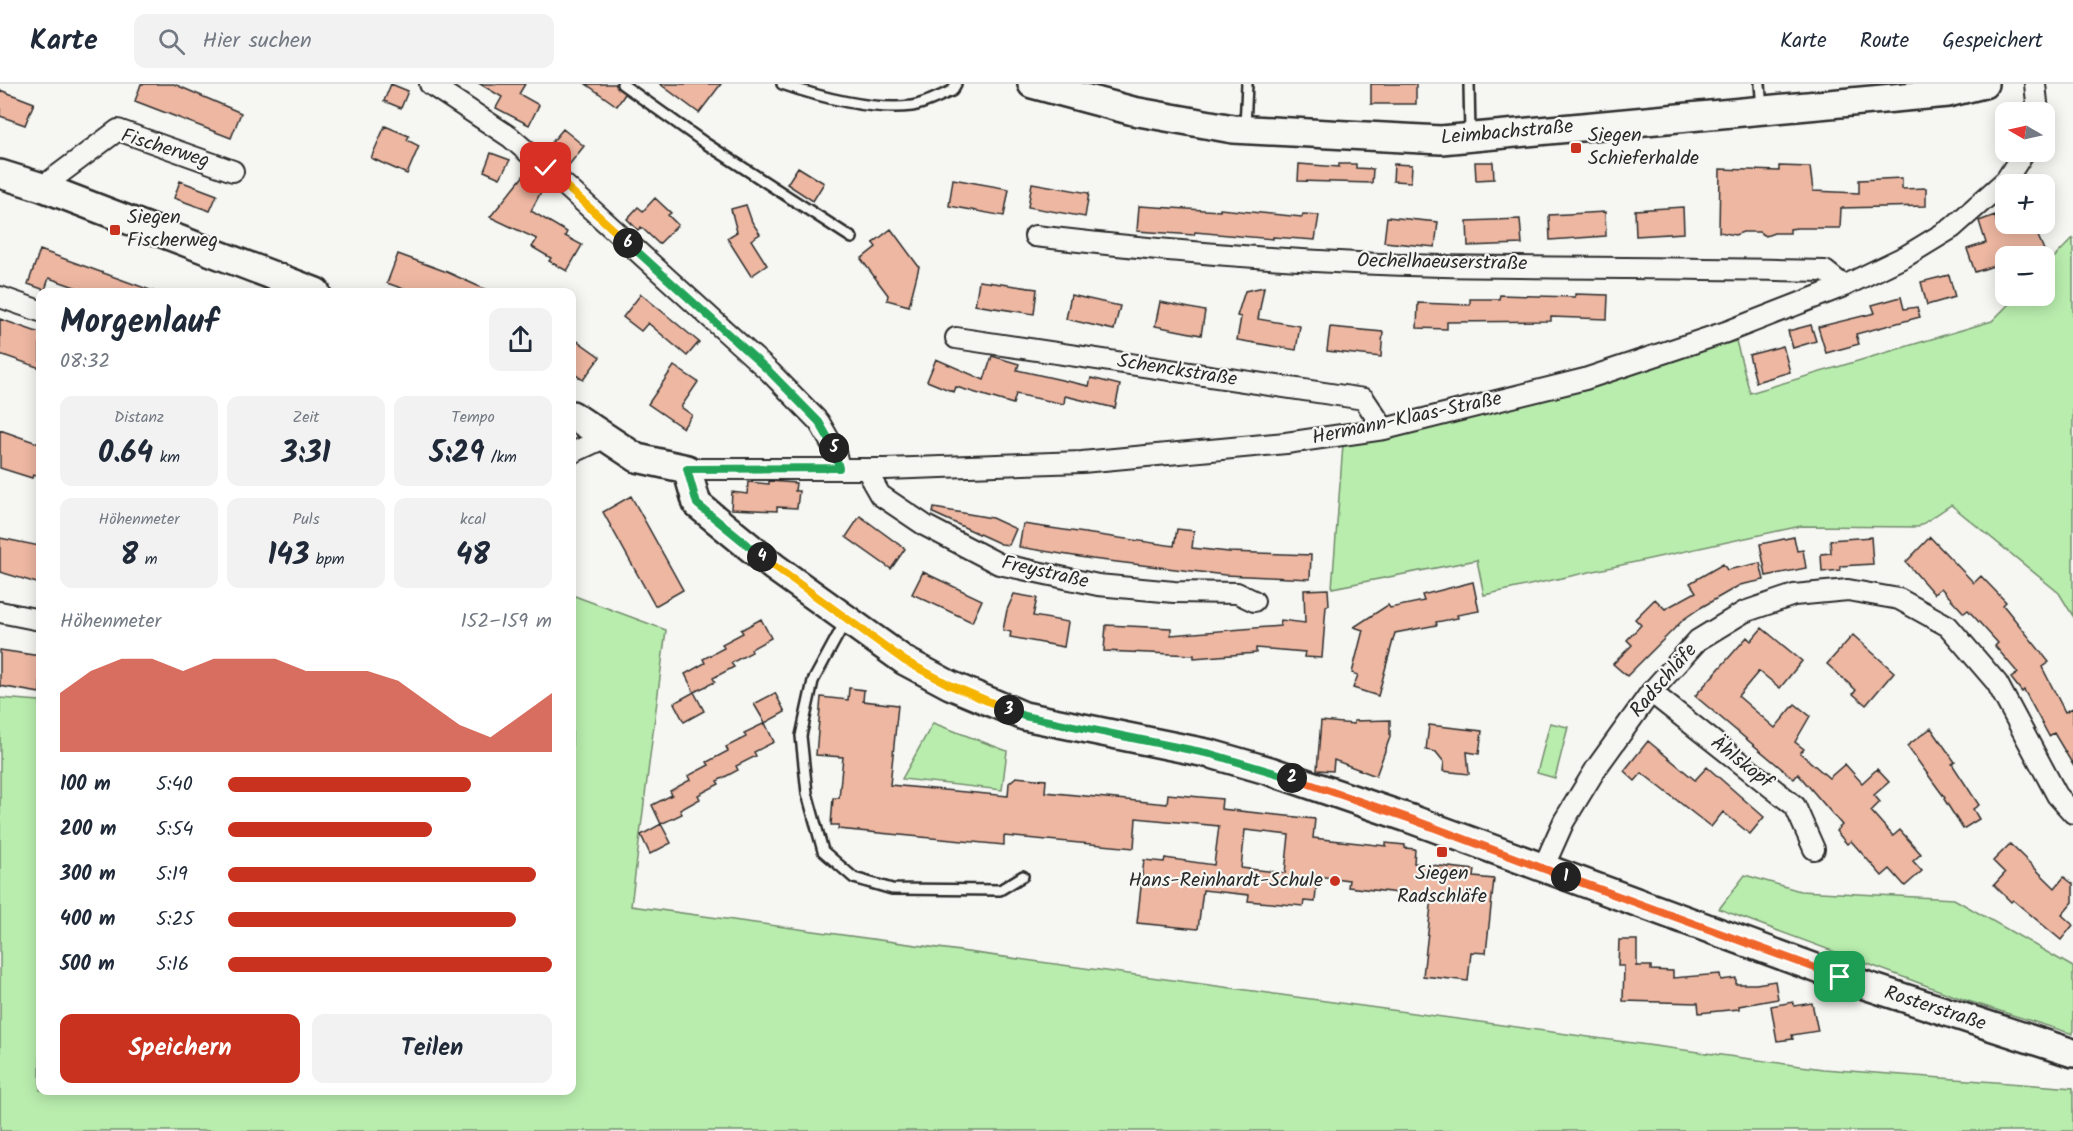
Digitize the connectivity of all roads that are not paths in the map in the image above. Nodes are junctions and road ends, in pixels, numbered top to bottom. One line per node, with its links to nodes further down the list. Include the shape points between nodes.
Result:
1 (430, 84): 29 (street, via 510,137 770,372 819,422 834,447)
2 (622, 84): 19 (lane)
3 (782, 84): 4 (lane, via 809,94 863,104 913,106 952,91)
4 (956, 84)
5 (1032, 84): 12 (street, Leimbachstraße, via 1133,111)
6 (1247, 84): 12 (lane)
7 (1469, 84): 13 (lane)
8 (1984, 84): 10 (street, Leimbachstraße, via 1948,93)
9 (2035, 84): 11 (street)
10 (1761, 97): 13 (street, Leimbachstraße)
11 (2037, 102)
12 (1245, 129): 13 (street, Leimbachstraße, via 1441,140)
13 (1470, 138)
14 (2018, 162): 20 (street, Hermann-Klaas-Straße, via 2006,180 1952,228)
15 (233, 171): 17 (street, Fischerweg, via 118,130)
16 (1, 176): 17 (street)
17 (42, 186): 21 (street)
18 (1035, 236): 20 (street, Oechelhaeuserstraße, via 1116,246 1442,266 1825,271)
19 (852, 238)
20 (1844, 286): 26 (street, Hermann-Klaas-Straße, via 1585,380)
21 (306, 288)
22 (0, 297): 23 (street)
23 (36, 310)
24 (956, 338): 26 (street, Schenckstraße, via 1364,399)
25 (576, 418): 27 (street)
26 (1384, 429): 31 (street, Hermann-Klaas-Straße, via 1286,443 1082,462)
27 (604, 438): 28 (street); 30 (street, via 637,458)
28 (576, 451)
29 (839, 468): 30 (street, Hermann-Klaas-Straße); 31 (street, Hermann-Klaas-Straße)
30 (687, 469): 35 (street, Rosterstraße, via 697,504 774,567)
31 (869, 469): 32 (street, Freystraße, via 880,495 926,526 999,564 1098,585 1237,593)
32 (1254, 601)
33 (0, 612): 34 (street)
34 (36, 619)
35 (847, 619): 39 (street, Rosterstraße, via 905,661 1024,716 1211,754 1270,771); 40 (lane, via 813,681 801,736 807,793 823,851 854,878 892,889 1000,890)
36 (1650, 692): 37 (street, Radschläfe, via 1698,640 1744,612 1794,595 1848,590 1899,599 1948,626 1997,683 2056,795); 38 (street, Ählskopf, via 1795,806); 39 (street, Radschläfe, via 1597,767)
37 (2073, 813)
38 (1815, 849)
39 (1543, 868): 41 (street, Rosterstraße, via 1840,977)
40 (1023, 876)
41 (2073, 1053)

